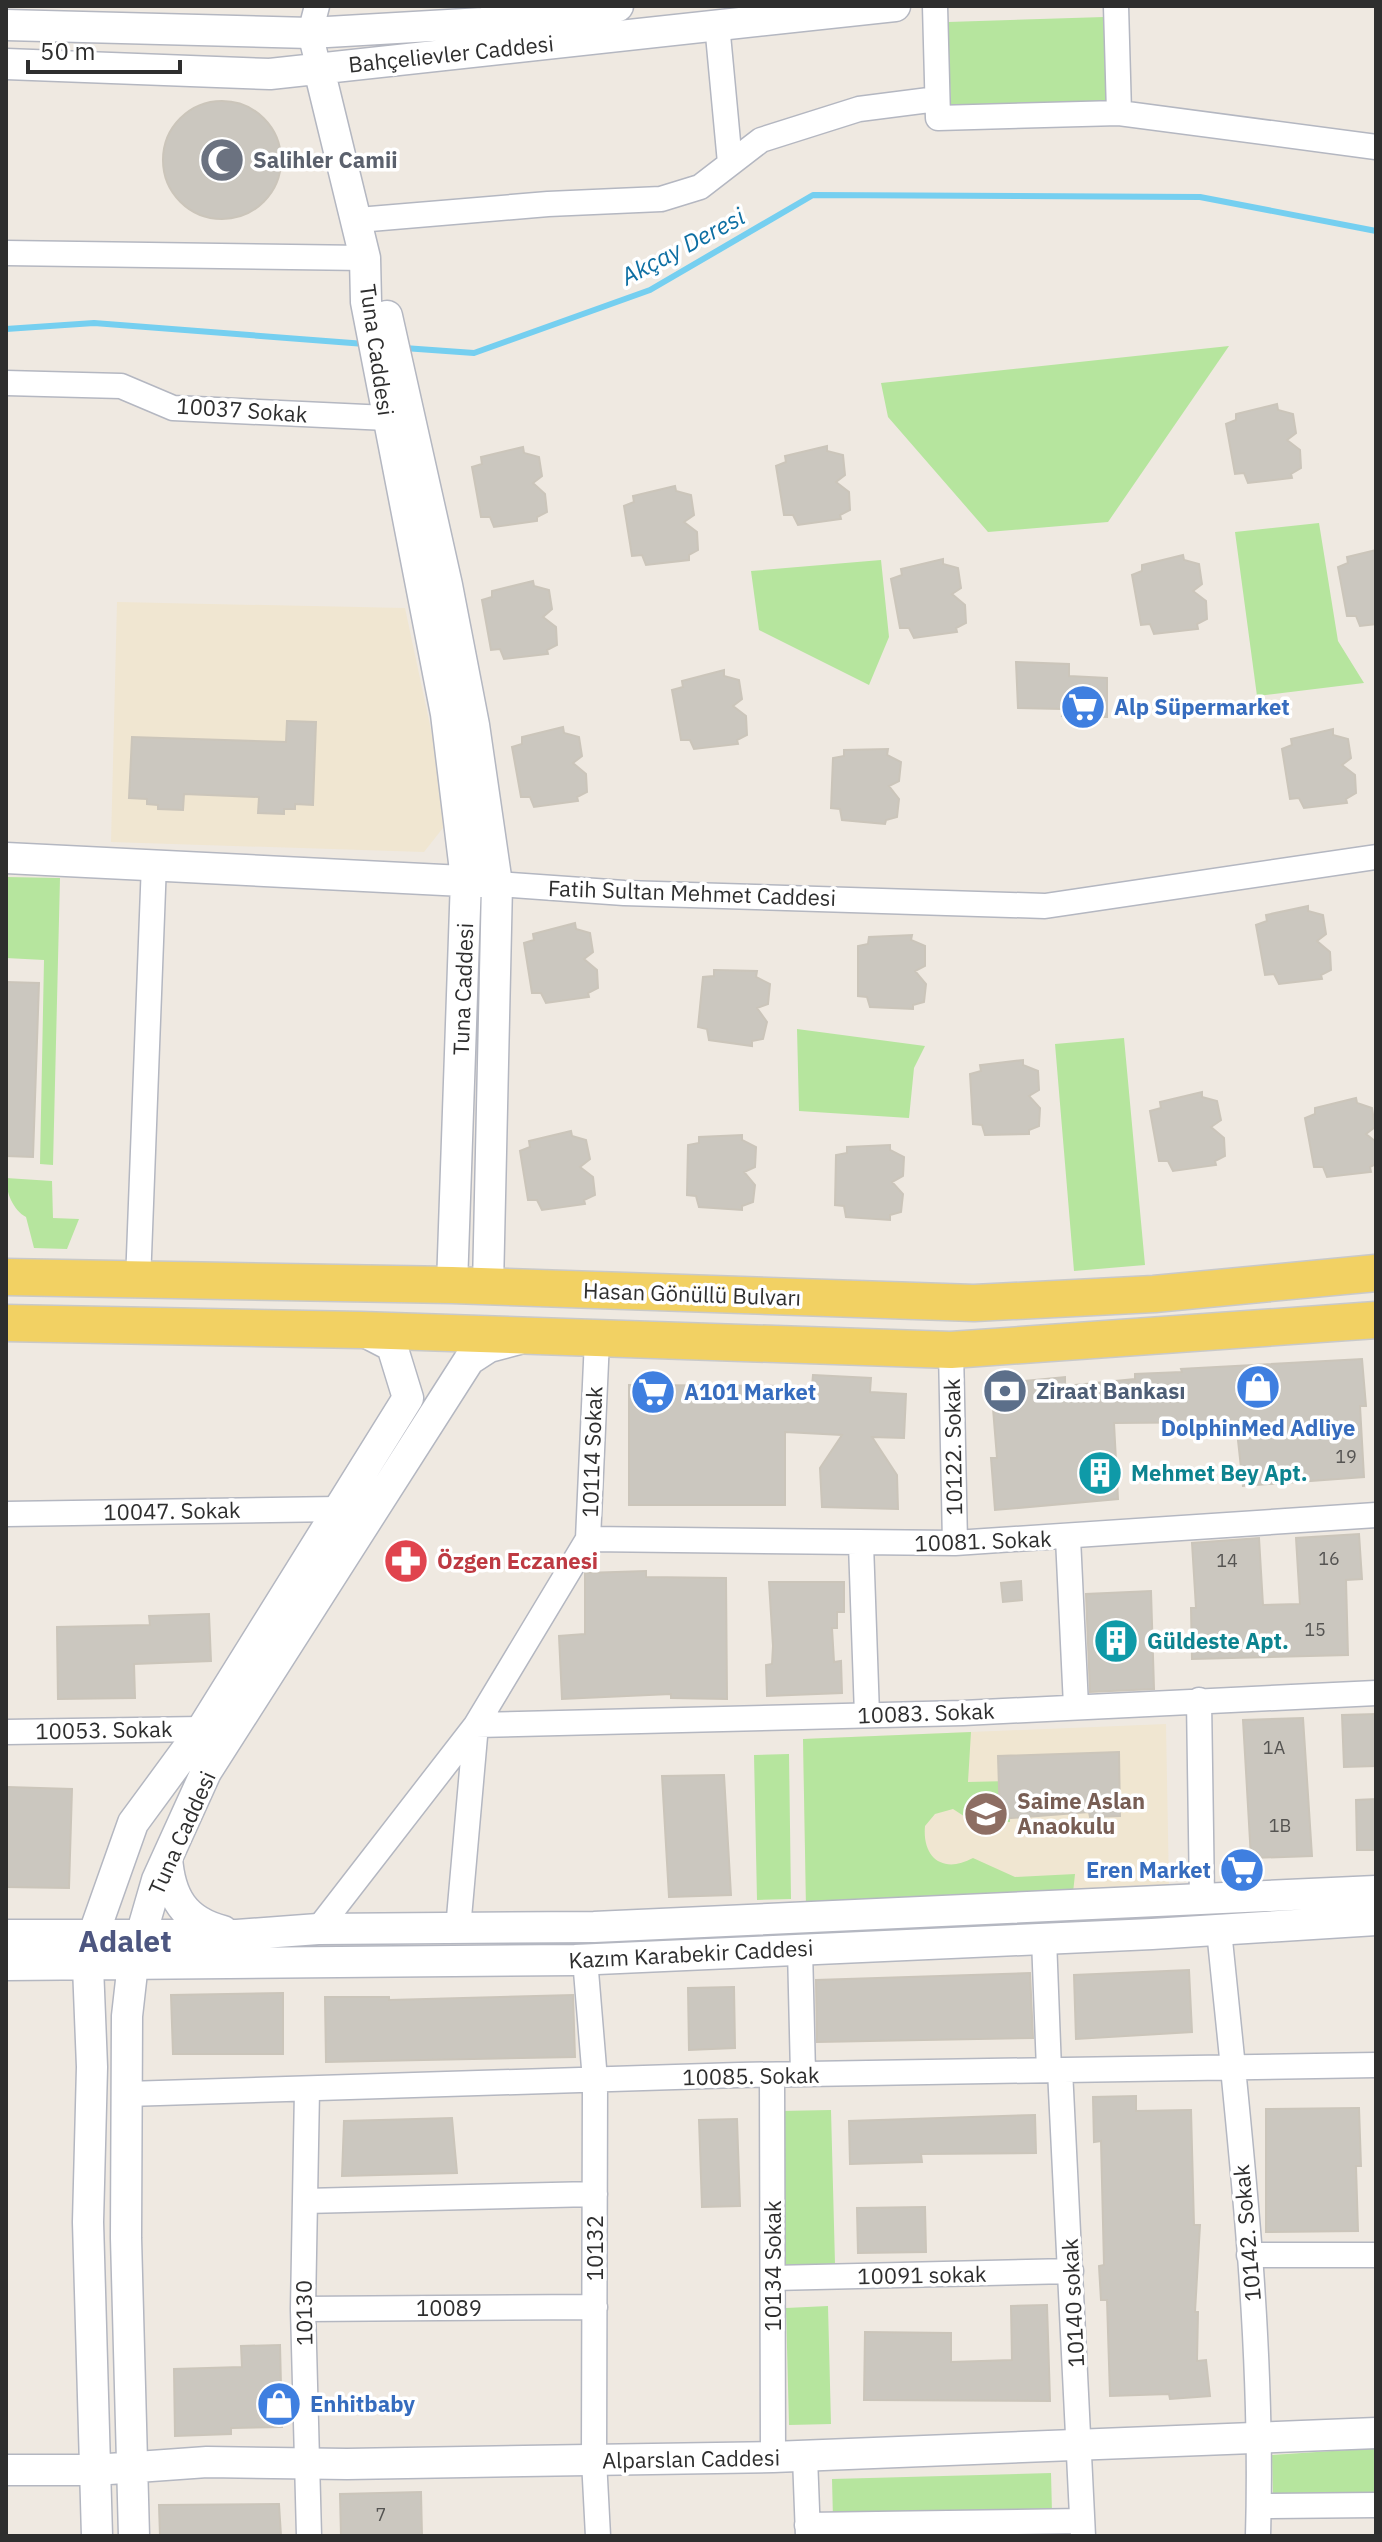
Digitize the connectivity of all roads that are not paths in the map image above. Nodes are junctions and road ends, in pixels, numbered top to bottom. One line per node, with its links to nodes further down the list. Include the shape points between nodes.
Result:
1 (618, 6): 5 (street, Bahçelievler Caddesi)
2 (895, 6): 8 (street, Bahçelievler Caddesi)
3 (935, 6): 12 (street)
4 (1116, 6): 13 (street)
5 (485, 15): 7 (street, Bahçelievler Caddesi)
6 (123, 18): 7 (street, Bahçelievler Caddesi); 9 (street, Bahçelievler Caddesi)
7 (313, 20): 11 (street)
8 (717, 24): 11 (street, Bahçelievler Caddesi); 15 (street)
9 (6, 25)
10 (6, 64): 11 (street, Bahçelievler Caddesi, via 270,74)
11 (319, 69): 16 (street, Tuna Caddesi)
12 (937, 99): 13 (street, via 938,118); 15 (street, via 859,109 761,140)
13 (1119, 113): 14 (street)
14 (1376, 147)
15 (730, 163): 16 (street, via 700,187 661,199)
16 (358, 220): 18 (street, Tuna Caddesi)
17 (6, 253): 18 (street)
18 (365, 258): 20 (street, Tuna Caddesi)
19 (6, 383): 20 (street, 10037 Sokak, via 121,386 173,408)
20 (393, 409): 24 (street, Tuna Caddesi, via 446,714); 25 (street, Tuna Caddesi, via 474,725)
21 (1376, 857): 25 (street, Fatih Sultan Mehmet Caddesi, via 1045,906)
22 (6, 858): 23 (street, Fatih Sultan Mehmet Caddesi)
23 (154, 863): 24 (street, Fatih Sultan Mehmet Caddesi); 28 (street)
24 (466, 879): 25 (street, Fatih Sultan Mehmet Caddesi); 29 (street, Tuna Caddesi)
25 (497, 884): 30 (street, Tuna Caddesi)
26 (1376, 1273): 30 (main road, Hasan Gönüllü Bulvarı, via 1154,1294 974,1303)
27 (6, 1277): 28 (main road, Hasan Gönüllü Bulvarı)
28 (138, 1282): 29 (main road, Hasan Gönüllü Bulvarı)
29 (452, 1285): 30 (main road, Hasan Gönüllü Bulvarı)
30 (488, 1286)
31 (1376, 1320): 36 (main road)
32 (6, 1323): 33 (main road)
33 (361, 1330): 34 (main road); 37 (street, Tuna Caddesi, via 392,1346 408,1398)
34 (526, 1337): 35 (main road); 51 (street, Tuna Caddesi, via 489,1347 469,1360 206,1772)
35 (597, 1340): 36 (main road); 41 (street, 10114 Sokak)
36 (951, 1350): 42 (street, 10122. Sokak)
37 (339, 1509): 38 (street, 10047. Sokak); 49 (street, Tuna Caddesi)
38 (6, 1514)
39 (1376, 1515): 40 (street, 10081. Sokak)
40 (1068, 1538): 42 (street, 10081. Sokak); 46 (street)
41 (588, 1539): 43 (street, 10081. Sokak); 48 (street, 10114 Sokak)
42 (955, 1543): 43 (street, 10081. Sokak)
43 (861, 1544): 47 (street)
44 (1376, 1693): 45 (street, 10083. Sokak)
45 (1199, 1700): 46 (street, 10083. Sokak); 53 (street)
46 (1076, 1706): 47 (street, 10083. Sokak)
47 (867, 1715): 48 (street, 10083. Sokak)
48 (476, 1725): 55 (street, 10114 Sokak); 56 (street, 10114 Sokak)
49 (202, 1729): 50 (street, 10053. Sokak); 58 (street, Tuna Caddesi, via 133,1823)
50 (6, 1732)
51 (167, 1858): 60 (street, via 169,1883 183,1910 204,1926); 62 (street, Tuna Caddesi)
52 (1376, 1891): 53 (street, Kazım Karabekir Caddesi)
53 (1202, 1898): 56 (street, Kazım Karabekir Caddesi)
54 (1376, 1920): 57 (street, Kazım Karabekir Caddesi)
55 (318, 1929): 56 (street, Kazım Karabekir Caddesi); 60 (street, Kazım Karabekir Caddesi)
56 (458, 1929)
57 (1219, 1930): 61 (street, Kazım Karabekir Caddesi); 68 (street, 10142. Sokak)
58 (94, 1933): 59 (street, Kazım Karabekir Caddesi); 62 (street, Kazım Karabekir Caddesi); 66 (street, Tuna Caddesi)
59 (6, 1935)
60 (237, 1935): 62 (street, Kazım Karabekir Caddesi)
61 (1044, 1939): 63 (street, Kazım Karabekir Caddesi); 69 (street, 10140 sokak)
62 (137, 1948): 64 (street, Kazım Karabekir Caddesi); 66 (street, Kazım Karabekir Caddesi); 74 (street, Tuna Caddesi, via 127,2016)
63 (800, 1949): 64 (street, Kazım Karabekir Caddesi); 70 (street)
64 (585, 1959): 72 (street, 10132)
65 (6, 1965): 66 (street, Kazım Karabekir Caddesi)
66 (88, 1966): 92 (street, Tuna Caddesi)
67 (1376, 2065): 68 (street, 10085. Sokak)
68 (1233, 2068): 69 (street, 10085. Sokak); 77 (street, 10142. Sokak)
69 (1054, 2070): 70 (street, 10085. Sokak); 79 (street, 10140 sokak)
70 (803, 2074): 71 (street, 10085. Sokak)
71 (772, 2075): 72 (street, 10085. Sokak); 80 (street, 10134 Sokak)
72 (595, 2080): 73 (street, 10085. Sokak); 75 (street, 10132)
73 (307, 2090): 74 (street, 10085. Sokak); 76 (street, 10130)
74 (127, 2094): 90 (street, Tuna Caddesi)
75 (595, 2194): 76 (street); 81 (street, 10132)
76 (305, 2201): 82 (street, 10130)
77 (1249, 2255): 78 (street); 84 (street, 10142. Sokak)
78 (1376, 2255)
79 (1071, 2271): 80 (street, 10091 sokak); 85 (street, 10140 sokak)
80 (773, 2278): 86 (street, 10134 Sokak)
81 (595, 2307): 82 (street, 10089); 88 (street, 10132)
82 (303, 2309): 89 (street, 10130)
83 (1376, 2433): 84 (street, Alparslan Caddesi)
84 (1261, 2436): 85 (street, Alparslan Caddesi); 94 (street, 10142. Sokak)
85 (1080, 2446): 87 (street, Alparslan Caddesi); 95 (street, 10140 sokak)
86 (773, 2457): 87 (street, Alparslan Caddesi); 88 (street, Alparslan Caddesi)
87 (805, 2457): 96 (street)
88 (594, 2460): 89 (street, Alparslan Caddesi); 100 (street, 10132)
89 (308, 2464): 90 (street, Alparslan Caddesi); 99 (street, 10130)
90 (131, 2467): 92 (street, Alparslan Caddesi); 98 (street, Tuna Caddesi)
91 (6, 2470): 92 (street, Alparslan Caddesi)
92 (95, 2470): 97 (street, Tuna Caddesi)
93 (1376, 2505): 94 (street)
94 (1259, 2506): 101 (street, 10142. Sokak)
95 (1083, 2528): 96 (street)
96 (808, 2531)
97 (97, 2536)
98 (134, 2536)
99 (309, 2536)
100 (598, 2536)
101 (1258, 2536)

